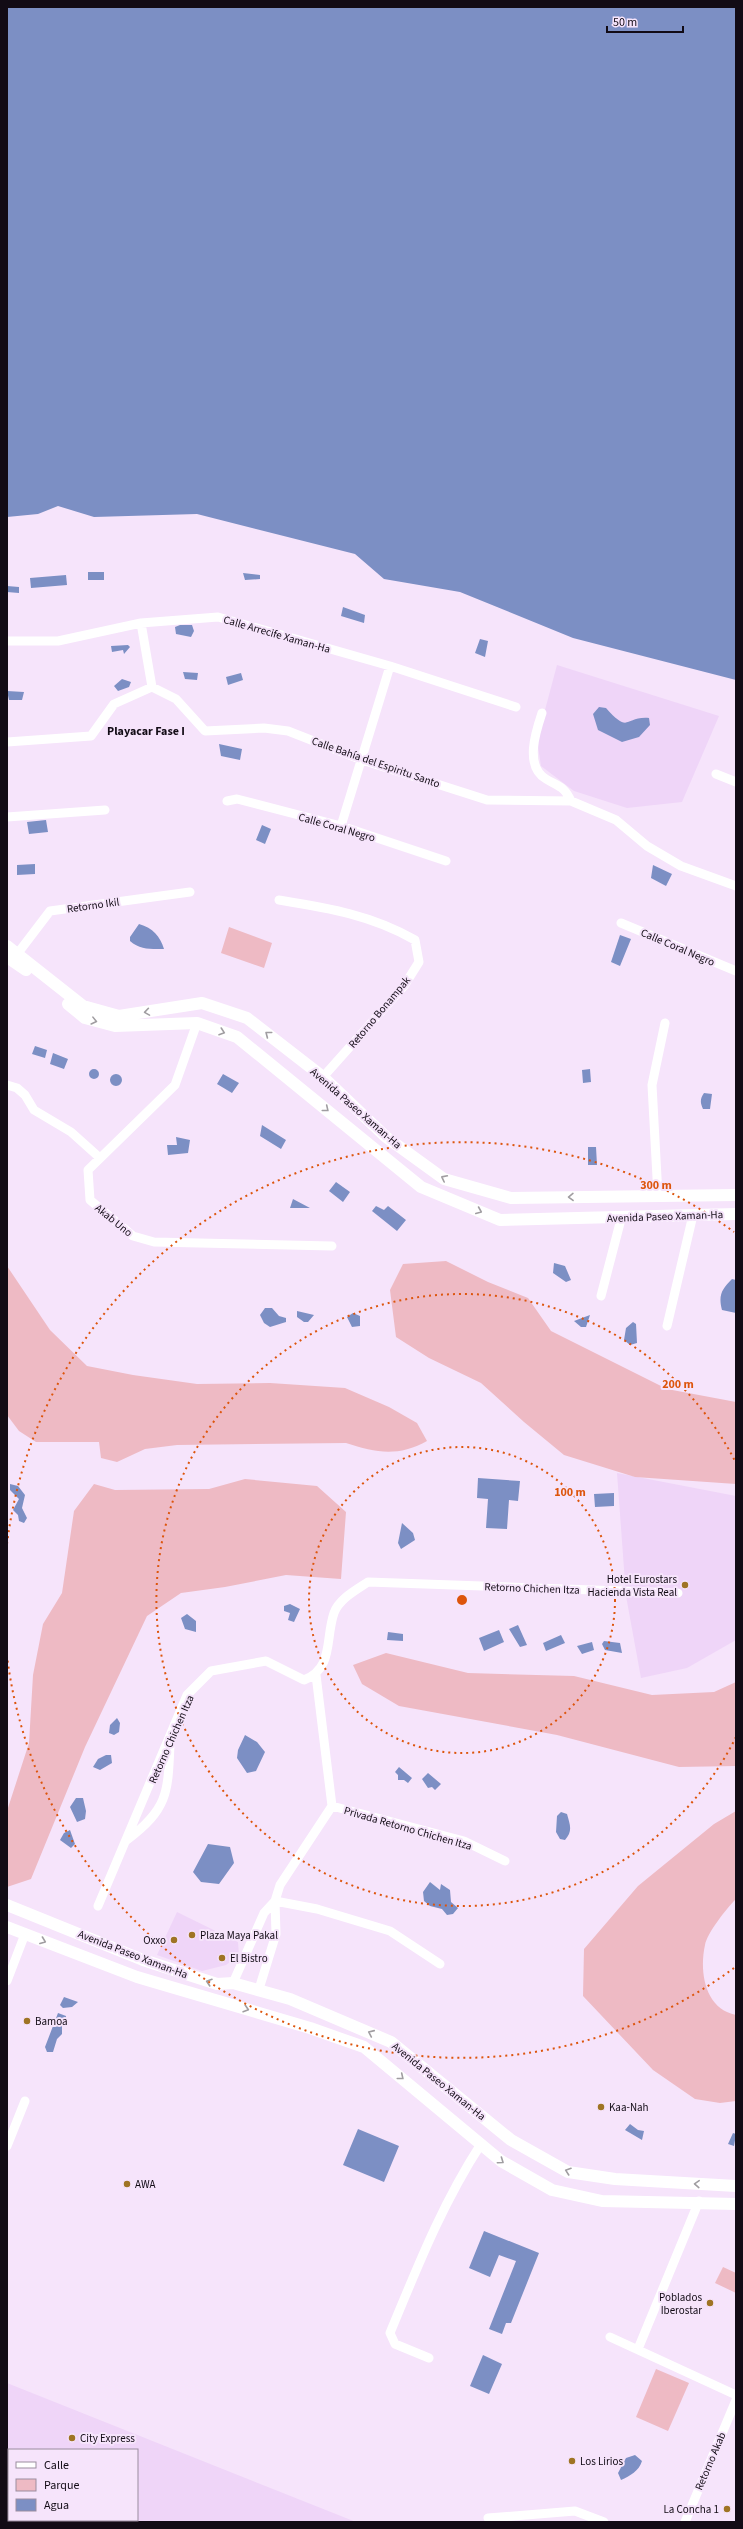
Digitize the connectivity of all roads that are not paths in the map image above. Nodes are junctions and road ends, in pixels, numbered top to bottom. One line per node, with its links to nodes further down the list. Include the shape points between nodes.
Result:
1 (141, 623): 2 (street, Calle Arrecife Xaman-Ha, via 58,641); 3 (street, Calle Arrecife Xaman-Ha, via 218,617); 4 (street)
2 (7, 641)
3 (390, 666): 5 (street, Calle Arrecife Xaman-Ha); 8 (street)
4 (152, 687): 7 (street, via 114,704 91,736); 8 (street, Calle Bahía del Espiritu Santo, via 176,699 205,730 288,730)
5 (516, 707)
6 (542, 712): 12 (street, via 532,741 538,773 561,786)
7 (7, 742)
8 (362, 760): 12 (street, Calle Bahía del Espiritu Santo, via 487,800); 15 (street)
9 (716, 774): 10 (street)
10 (736, 782)
11 (227, 801): 15 (street, Calle Coral Negro, via 237,800)
12 (571, 801): 17 (street, Calle Bahía del Espiritu Santo, via 616,820 647,846 681,866)
13 (105, 810): 14 (street)
14 (7, 817)
15 (341, 826): 16 (street, Calle Coral Negro)
16 (446, 861)
17 (736, 886)
18 (190, 892): 22 (street, Retorno Ikil, via 50,910)
19 (279, 900): 28 (street, Retorno Bonampak, via 332,909 389,925 415,940 419,962 404,986)
20 (621, 923): 23 (street, Calle Coral Negro)
21 (7, 946): 22 (main road, Avenida Paseo Xaman-Ha)
22 (12, 955): 24 (main road, Avenida Paseo Xaman-Ha, one-way to 24, via 15,961 85,1018 115,1026); 26 (main road, Avenida Paseo Xaman-Ha, one-way to 22, via 247,1018 202,1003 119,1016 83,1006)
23 (736, 971)
24 (197, 1023): 27 (main road, Avenida Paseo Xaman-Ha, one-way to 27, via 237,1037); 32 (street, Akab Uno, via 175,1085)
25 (666, 1023): 35 (street, via 652,1084)
26 (288, 1051): 27 (main road); 28 (main road, Avenida Paseo Xaman-Ha)
27 (275, 1068): 31 (main road, Avenida Paseo Xaman-Ha, one-way to 31)
28 (323, 1077): 30 (main road, Avenida Paseo Xaman-Ha)
29 (7, 1085): 32 (street, via 17,1088 25,1095 34,1110 71,1132)
30 (363, 1116): 31 (main road); 36 (main road, Avenida Paseo Xaman-Ha, one-way to 30, via 511,1198 444,1179 386,1138)
31 (351, 1130): 41 (main road, Avenida Paseo Xaman-Ha, one-way to 41, via 421,1187 500,1220)
32 (100, 1158): 42 (street, Akab Uno, via 88,1170 90,1200 133,1236 154,1242)
33 (704, 1195): 34 (main road, Avenida Paseo Xaman-Ha); 35 (main road, Avenida Paseo Xaman-Ha); 39 (main road)
34 (736, 1195)
35 (658, 1196): 36 (main road, Avenida Paseo Xaman-Ha)
36 (601, 1197): 41 (main road)
37 (736, 1214): 39 (main road, Avenida Paseo Xaman-Ha)
38 (693, 1215): 39 (main road, Avenida Paseo Xaman-Ha); 40 (main road, Avenida Paseo Xaman-Ha); 44 (street)
39 (706, 1215)
40 (623, 1217): 41 (main road, Avenida Paseo Xaman-Ha); 43 (street)
41 (602, 1218)
42 (332, 1246)
43 (601, 1296)
44 (667, 1326)
45 (678, 1593): 46 (street, Retorno Chichen Itza, via 368,1582 346,1596 334,1612 324,1666)
46 (316, 1675): 47 (street, Retorno Chichen Itza, via 304,1680 266,1661 211,1671 187,1695); 48 (street)
47 (170, 1739): 49 (street, Retorno Chichen Itza); 49 (street, via 166,1798 138,1832)
48 (332, 1806): 50 (street, Privada Retorno Chichen Itza, via 464,1841); 51 (street, via 280,1885)
49 (126, 1841): 53 (street, Retorno Chichen Itza)
50 (505, 1861)
51 (275, 1901): 56 (street, via 317,1909 390,1931); 58 (street, via 264,1913); 59 (street, via 276,1934)
52 (7, 1905): 58 (main road, Avenida Paseo Xaman-Ha, one-way to 52, via 217,1984 143,1960)
53 (98, 1906)
54 (7, 1927): 55 (main road, Avenida Paseo Xaman-Ha)
55 (25, 1934): 57 (street); 61 (main road, Avenida Paseo Xaman-Ha, one-way to 61, via 137,1977)
56 (440, 1964)
57 (7, 1981)
58 (233, 1983): 59 (main road, Avenida Paseo Xaman-Ha)
59 (259, 1989): 60 (main road, Avenida Paseo Xaman-Ha)
60 (316, 2009): 61 (main road); 65 (main road, Avenida Paseo Xaman-Ha, one-way to 60, via 615,2179 568,2172 511,2140 391,2042)
61 (310, 2028): 63 (main road, Avenida Paseo Xaman-Ha, one-way to 63, via 364,2047)
62 (25, 2101): 64 (street)
63 (481, 2144): 66 (main road, Avenida Paseo Xaman-Ha, one-way to 66, via 501,2162 552,2190 602,2201); 70 (street, via 432,2229 390,2333 395,2344)
64 (7, 2146)
65 (734, 2186): 67 (main road)
66 (699, 2201): 67 (main road, Avenida Paseo Xaman-Ha); 69 (street)
67 (735, 2204)
68 (610, 2337): 69 (street)
69 (638, 2349): 71 (street)
70 (429, 2358)
71 (736, 2395)
72 (736, 2400): 75 (street, Retorno Akab)
73 (488, 2518): 74 (street, via 575,2511)
74 (604, 2522)
75 (685, 2522)

